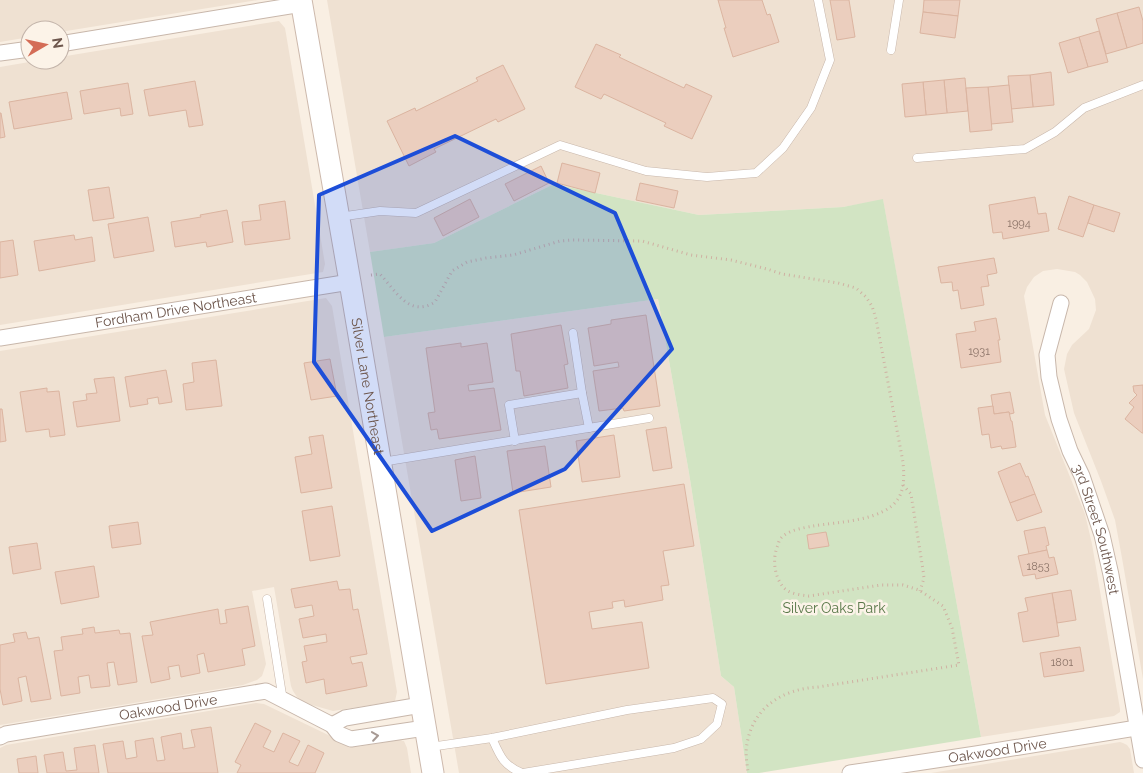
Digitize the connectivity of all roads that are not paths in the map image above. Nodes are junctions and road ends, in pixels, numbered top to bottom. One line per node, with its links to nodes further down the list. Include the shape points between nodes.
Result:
1 (818, 0): 10 (lane, via 830,60 811,108 783,148 756,173 707,177 646,171 560,145 416,213 380,211)
2 (899, 0): 6 (lane)
3 (302, 2): 4 (street); 10 (street, Silver Lane Northeast)
4 (70, 42)
5 (20, 50): 7 (street)
6 (890, 50)
7 (0, 53)
8 (1143, 85): 9 (lane, via 1084,108 1054,132 1025,149)
9 (917, 158)
10 (338, 217): 11 (street, Silver Lane Northeast)
11 (350, 282): 14 (street, Fordham Drive Northeast); 19 (street, Silver Lane Northeast)
12 (1062, 303): 24 (street, 3rd Street Southwest, via 1047,355 1049,377 1059,419 1102,535)
13 (573, 333): 15 (lane)
14 (0, 338)
15 (582, 393): 17 (lane); 18 (lane, via 508,405)
16 (649, 418): 17 (lane)
17 (589, 428): 18 (lane)
18 (515, 441): 19 (lane)
19 (380, 462): 22 (street, Silver Lane Northeast)
20 (267, 599): 21 (lane)
21 (283, 701): 23 (street, Oakwood Drive); 25 (street, Oakwood Drive, via 266,692)
22 (421, 706): 23 (street, via 345,718); 26 (street, Silver Lane Northeast)
23 (332, 725): 26 (street, Oakwood Drive, one-way to 26, via 339,734 351,739)
24 (1140, 727): 28 (street, 3rd Street Southwest); 31 (street, Oakwood Drive)
25 (0, 737)
26 (427, 738): 27 (lane); 29 (street, Silver Lane Northeast)
27 (492, 738): 30 (lane, via 511,768); 30 (lane, via 627,710 694,700 713,698 722,704 718,724 701,739 674,748)
28 (1143, 760)
29 (433, 773)
30 (522, 773)
31 (850, 773)

